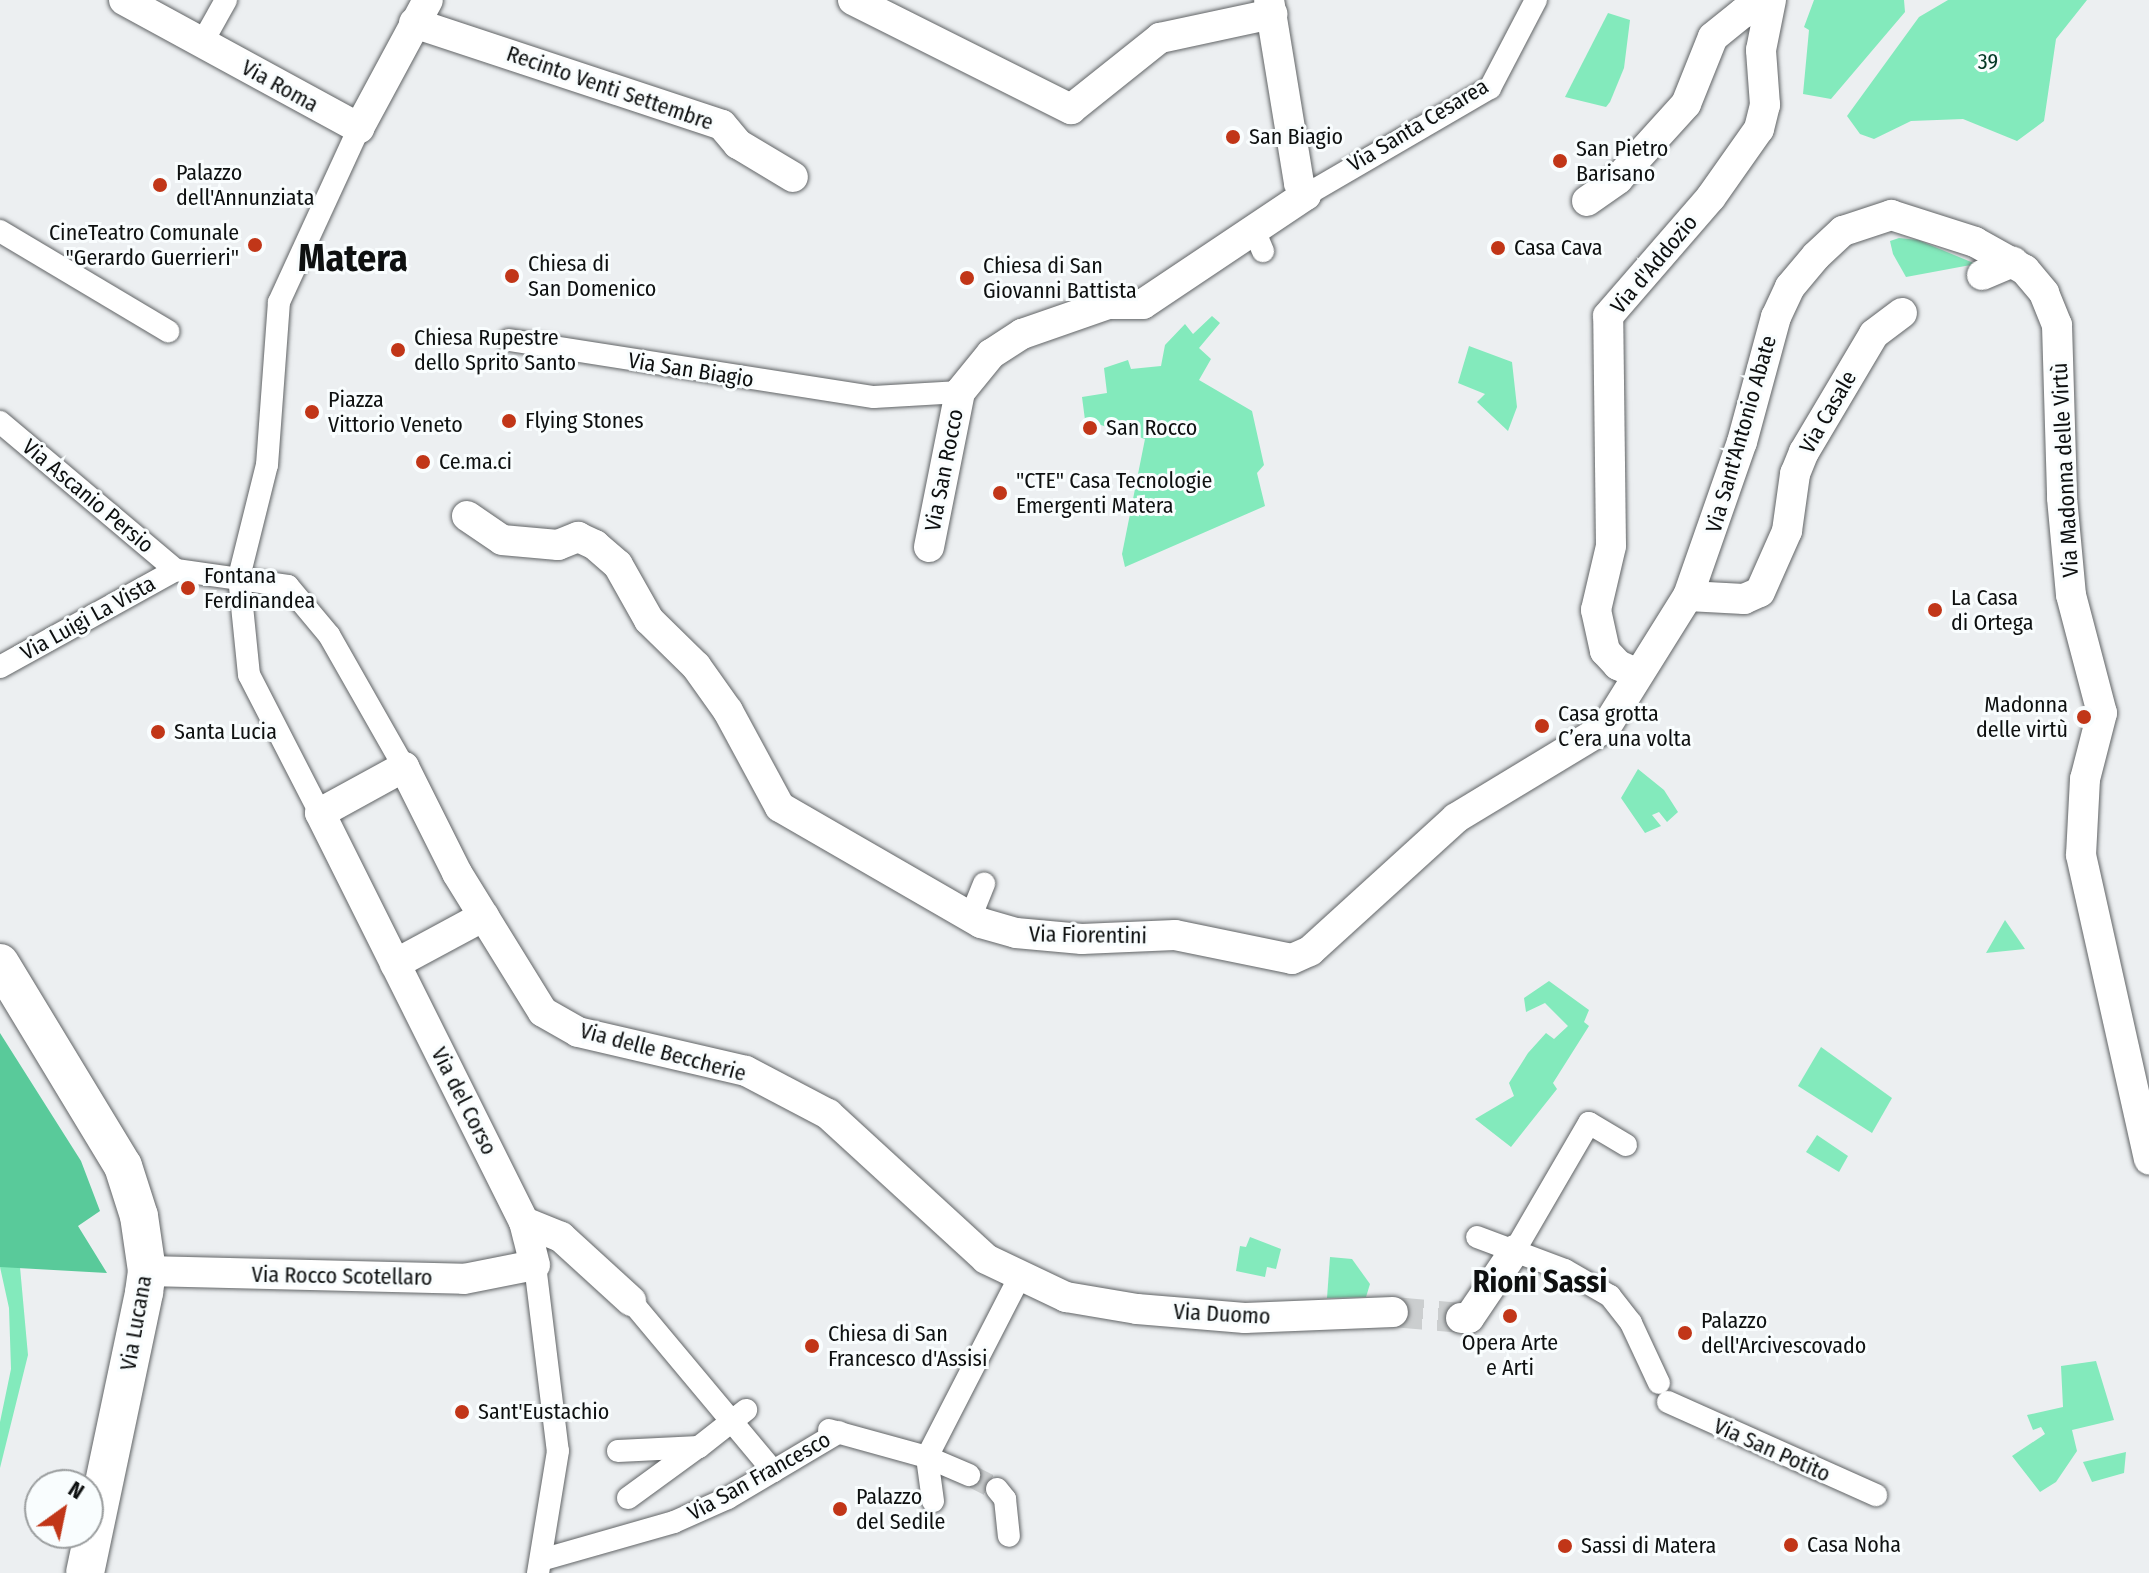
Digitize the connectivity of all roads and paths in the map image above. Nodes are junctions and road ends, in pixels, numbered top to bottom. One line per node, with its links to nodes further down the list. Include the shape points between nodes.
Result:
1 (124, 0): 8 (street, Via Roma)
2 (226, 0): 8 (street)
3 (853, 0): 6 (street, via 1071,109 1160,38)
4 (1536, 0): 11 (street, Via Santa Cesarea, via 1490,88)
5 (1770, 1): 12 (street, via 1743,13 1713,37 1686,104 1618,179); 28 (street, Via d'Addozio, via 1761,50 1765,105 1759,129 1711,197 1608,316 1611,546 1596,610 1605,651 1618,665)
6 (1270, 7): 11 (street, via 1299,183)
7 (421, 11): 9 (street); 10 (street, Recinto Venti Settembre, via 722,125 738,144)
8 (202, 43): 9 (street, Via Roma)
9 (353, 138): 25 (street, via 279,302 267,465)
10 (793, 177)
11 (1306, 195): 20 (street, via 1259,241 1143,304 1108,304 991,354)
12 (1587, 201)
13 (0, 231): 18 (street)
14 (2013, 262): 15 (street); 16 (street, Via Madonna delle Virtù, via 1975,242 1891,215 1843,231); 37 (street, Via Madonna delle Virtù, via 2044,293 2057,325 2071,595 2102,713 2085,779 2081,855)
15 (1982, 275)
16 (1790, 287): 26 (street, Via Sant'Antonio Abate, via 1762,355 1751,415)
17 (1902, 313): 26 (street, Via Casale, via 1874,334 1804,452 1795,474 1787,531 1760,592 1744,599)
18 (168, 331)
19 (509, 340): 20 (street, Via San Biagio, via 874,397)
20 (960, 392): 23 (street, Via San Rocco)
21 (0, 422): 24 (street, Via Ascanio Persio)
22 (467, 516): 33 (street, Via Fiorentini, via 502,540 558,545 578,537 595,545 618,565 649,620 696,666 728,711 780,807)
23 (929, 547)
24 (176, 570): 25 (street); 27 (street, Via Luigi La Vista)
25 (239, 577): 29 (street, Via delle Beccherie, via 288,586 329,635); 30 (street, Via del Corso, via 249,675)
26 (1688, 596): 28 (street, Via Sant'Antonio Abate)
27 (0, 667)
28 (1638, 674): 33 (street, Via Fiorentini, via 1606,727 1456,818 1310,951 1292,959 1175,935 1082,939 1016,933)
29 (404, 767): 30 (street); 32 (street, Via delle Beccherie)
30 (320, 813): 35 (street, Via del Corso)
31 (984, 884): 33 (street)
32 (484, 916): 35 (street); 43 (street, Via delle Beccherie, via 543,1012 578,1032 746,1071 828,1114 986,1259)
33 (971, 916)
34 (0, 963): 42 (street, Via Lucana, via 123,1166 138,1209)
35 (395, 964): 38 (street, Via del Corso)
36 (1626, 1145): 40 (street, via 1589,1123)
37 (2149, 1160)
38 (524, 1222): 41 (street, Via del Corso); 45 (street, via 561,1237)
39 (1477, 1237): 40 (street)
40 (1515, 1250): 47 (street, via 1469,1318); 55 (street, Via San Potito, via 1610,1296 1631,1323 1659,1383)
41 (535, 1265): 42 (street, Via Rocco Scotellaro, via 464,1279); 59 (street, Via del Corso, via 558,1445)
42 (147, 1271): 60 (street, Via Lucana)
43 (1020, 1276): 44 (street, Via delle Beccherie); 51 (street)
44 (1053, 1290): 46 (street, Via Duomo, via 1137,1309 1245,1318)
45 (631, 1301): 48 (street)
46 (1393, 1312)
47 (1461, 1318)
48 (739, 1416): 49 (street); 52 (street)
49 (699, 1447): 50 (street); 56 (street)
50 (618, 1451)
51 (927, 1457): 52 (street, Via San Francesco, via 834,1431); 53 (street); 57 (street)
52 (773, 1471): 59 (street, Via San Francesco, via 674,1522)
53 (969, 1475)
54 (1001, 1494): 58 (street)
55 (1876, 1495)
56 (628, 1498)
57 (933, 1501)
58 (1009, 1536)
59 (539, 1566)
60 (85, 1573)

